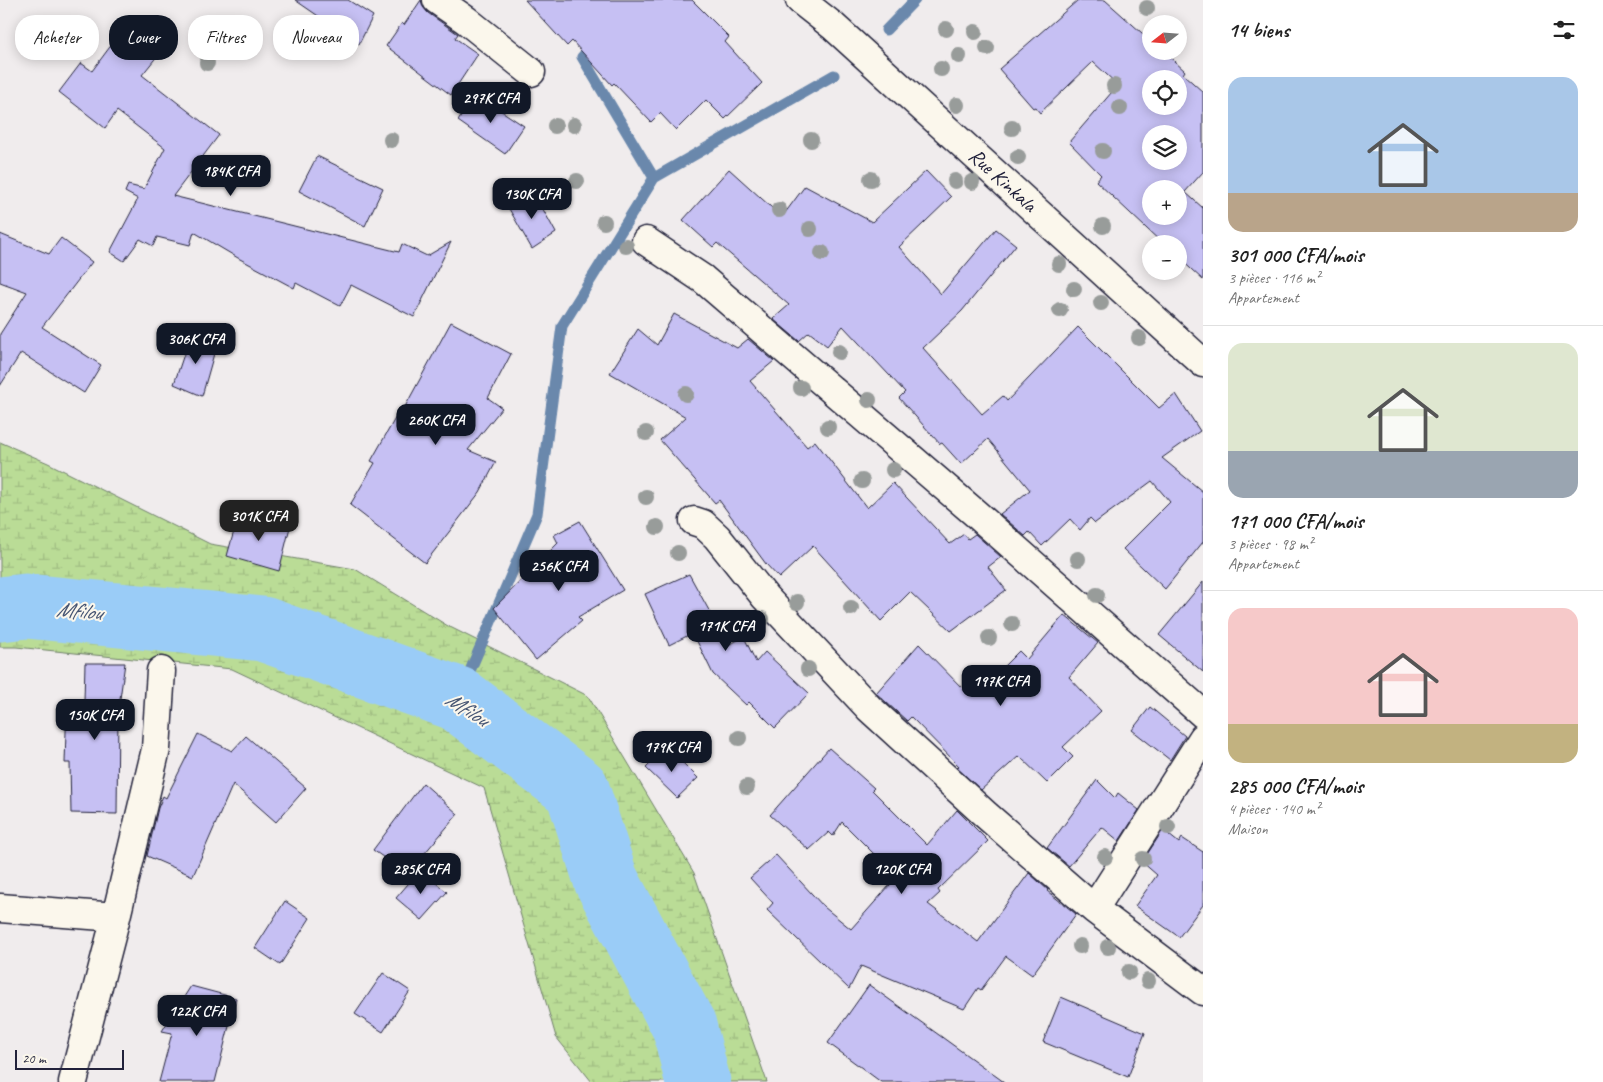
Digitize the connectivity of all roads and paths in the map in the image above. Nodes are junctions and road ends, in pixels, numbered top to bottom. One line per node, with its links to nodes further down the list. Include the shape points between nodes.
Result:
1 (437, 0): 3 (street)
2 (800, 0): 5 (street, Rue Kinkala, via 841,33)
3 (532, 72)
4 (646, 240): 8 (street, via 703,279)
5 (1203, 362)
6 (694, 522): 11 (street, via 703,524 717,537 765,597 869,708)
7 (161, 671): 12 (street, via 156,750)
8 (1203, 714)
9 (1203, 738): 11 (street)
10 (0, 908): 12 (street)
11 (1094, 909): 13 (street)
12 (116, 917): 14 (street)
13 (1203, 991)
14 (73, 1082)

